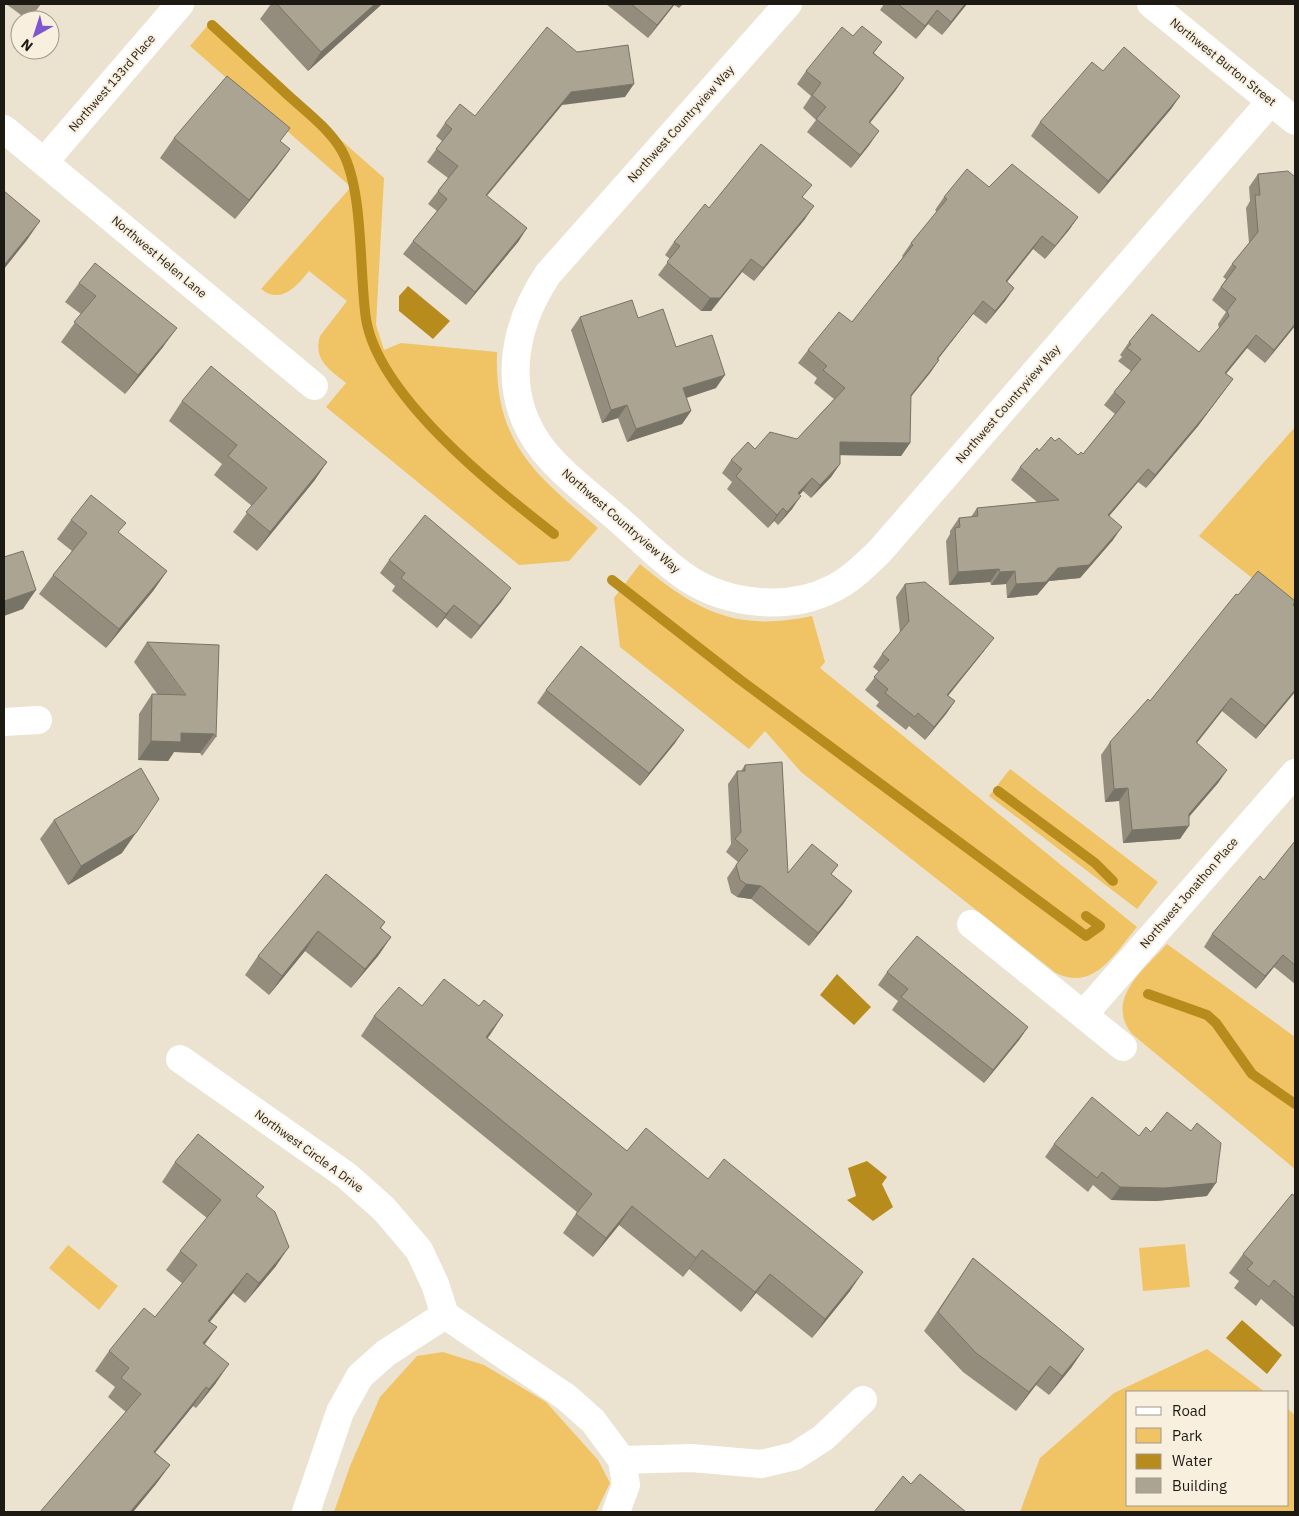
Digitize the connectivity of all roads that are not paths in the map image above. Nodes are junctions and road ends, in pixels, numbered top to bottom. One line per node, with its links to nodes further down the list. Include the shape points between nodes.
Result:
1 (180, 4): 7 (street, Northwest 133rd Place)
2 (788, 4): 4 (street, Northwest Countryview Way, via 548,274 535,294 517,340 518,397 527,425 543,450 671,566 697,583 738,598 774,604 808,598 832,590 873,558)
3 (1151, 4): 4 (street, Northwest Burton Street)
4 (1271, 101): 5 (street, Northwest Burton Street)
5 (1295, 121)
6 (4, 129): 7 (street, Northwest Helen Lane)
7 (44, 162): 8 (street, Northwest Helen Lane)
8 (314, 386)
9 (38, 720): 10 (street)
10 (4, 722)
11 (1295, 772): 13 (street, Northwest Jonathon Place)
12 (971, 924): 13 (street)
13 (1084, 1014): 14 (street)
14 (1123, 1048)
15 (180, 1059): 16 (street, Northwest Circle A Drive, via 347,1176 384,1209 419,1250 436,1284)
16 (444, 1314): 18 (street, via 566,1397 593,1421); 19 (street, via 386,1353 360,1376 340,1412)
17 (862, 1400): 18 (street, via 823,1438 795,1456 761,1464 691,1458)
18 (622, 1460): 20 (street, via 626,1485)
19 (306, 1512)
20 (616, 1512)

